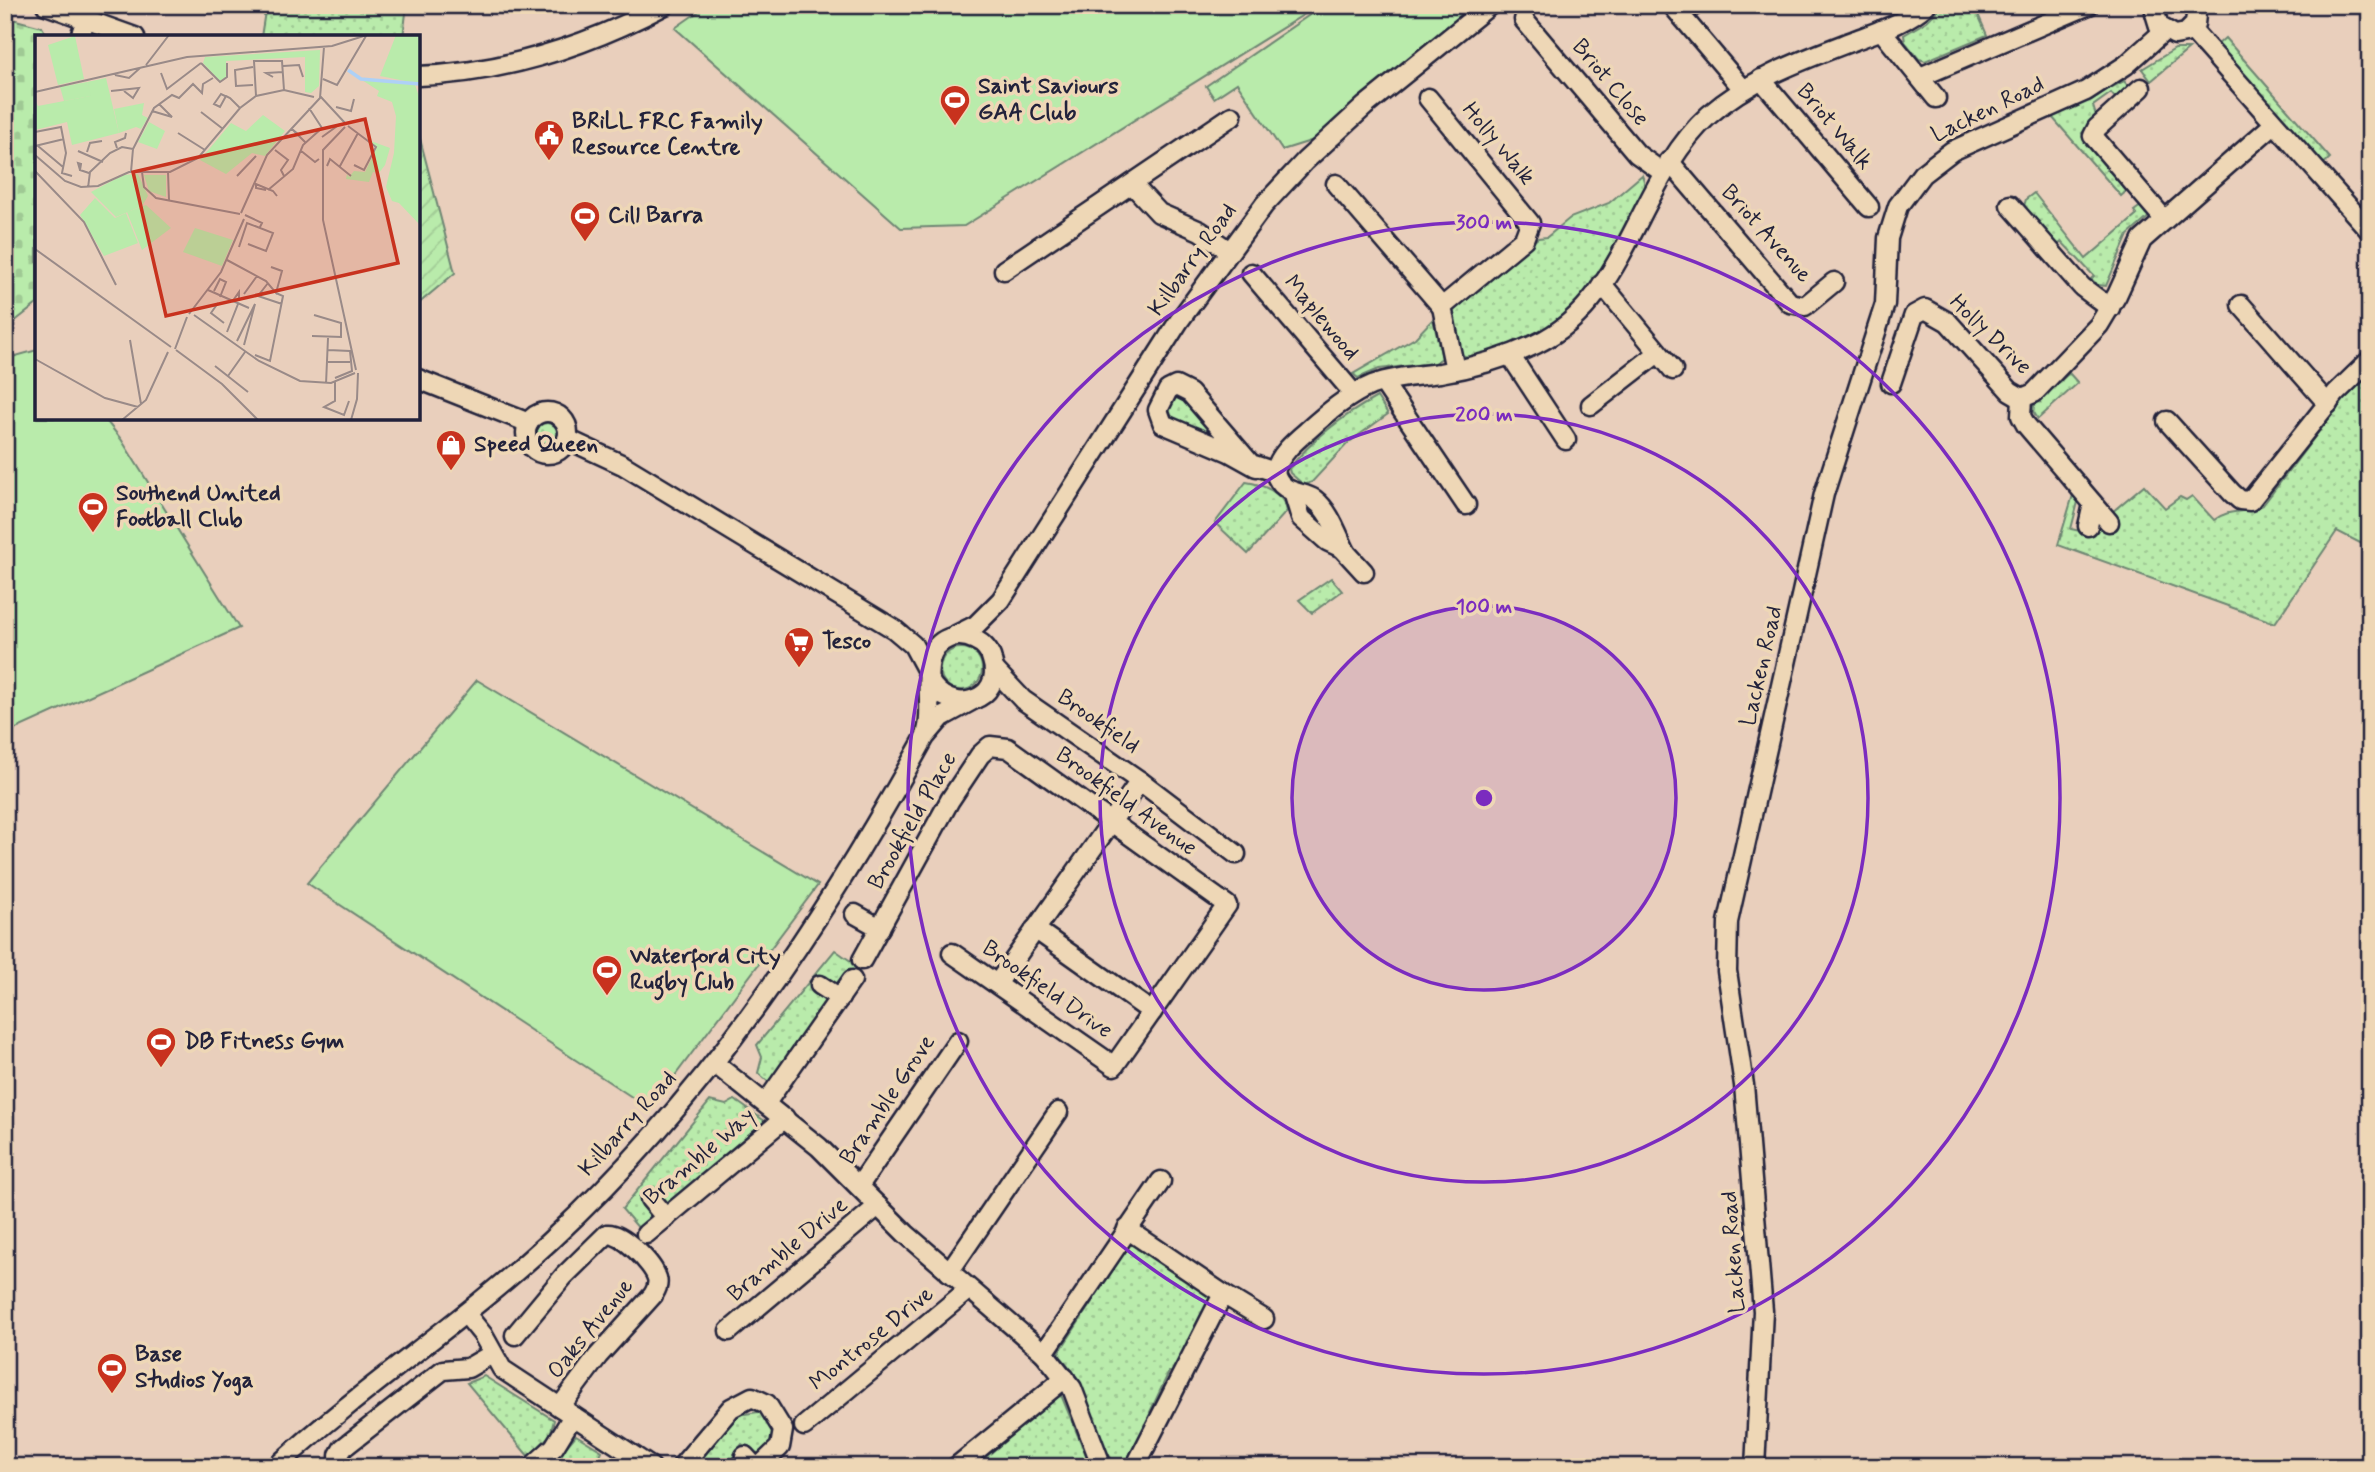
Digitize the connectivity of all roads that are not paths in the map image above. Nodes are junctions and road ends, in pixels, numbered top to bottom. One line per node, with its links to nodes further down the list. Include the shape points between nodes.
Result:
1 (46, 5): 9 (street)
2 (665, 5): 16 (street, via 595,37 534,57 491,68)
3 (1490, 5): 32 (street, Kilbarry Road, via 1335,133 1284,183)
4 (1672, 5): 20 (street)
5 (1926, 5): 12 (street)
6 (2089, 5): 17 (street)
7 (2157, 5): 13 (street, via 2156,20)
8 (2197, 5): 11 (street, via 2198,18)
9 (86, 19): 14 (street); 15 (street)
10 (1524, 20): 25 (street, Briot Close, via 1641,158)
11 (2191, 29): 13 (street, via 2175,35); 24 (street)
12 (1881, 30): 17 (street); 18 (street)
13 (2164, 31): 118 (street, Lacken Road, via 2133,61 2086,91 1971,141 1936,162 1903,196 1890,226 1883,311 1824,494 1728,922 1727,971 1744,1085 1763,1311)
14 (81, 35)
15 (130, 35)
16 (420, 76)
17 (1920, 77): 22 (street)
18 (1761, 79): 20 (street); 29 (street, Briot Walk)
19 (2141, 88): 30 (street, via 2096,128 2093,136)
20 (1743, 89): 25 (street, via 1700,124)
21 (1428, 98): 38 (street, Holly Walk, via 1530,223 1524,239)
22 (1936, 98)
23 (1232, 116): 26 (street)
24 (2274, 124): 30 (street); 31 (street)
25 (1665, 167): 35 (street, Briot Avenue, via 1785,299 1800,306 1822,303); 36 (street)
26 (1132, 184): 32 (street, via 1159,214 1200,231); 33 (street)
27 (1336, 184): 38 (street)
28 (2010, 205): 39 (street, via 2082,287)
29 (1869, 207)
30 (2164, 219): 39 (street, via 2138,245)
31 (2370, 231)
32 (1228, 250): 63 (street, Kilbarry Road)
33 (1004, 270)
34 (1251, 273): 48 (street, Maplewood)
35 (1835, 282)
36 (1602, 284): 40 (street); 41 (street, via 1563,328)
37 (2241, 305): 50 (street)
38 (1442, 307): 43 (street)
39 (2110, 308): 49 (street, via 2075,354 2034,393)
40 (1658, 353): 44 (street); 51 (street)
41 (1510, 355): 43 (street); 55 (street)
42 (2370, 360): 50 (street)
43 (1455, 370): 46 (street)
44 (1673, 370)
45 (420, 380): 53 (street)
46 (1383, 382): 48 (street); 59 (street)
47 (1891, 383): 49 (street, Holly Drive, via 1914,315 1926,309 1945,319)
48 (1354, 394): 57 (street, via 1300,437)
49 (2022, 398): 58 (street, via 2021,416 2026,425)
50 (2328, 404): 52 (street, via 2258,495 2247,501 2232,493)
51 (1591, 405)
52 (2167, 421)
53 (529, 423): 54 (street, via 545,412 558,416 567,426); 54 (street, via 528,440 540,453 559,450)
54 (567, 439): 64 (street, via 623,465)
55 (1566, 440)
56 (1256, 467): 56 (street, via 1190,393 1176,386 1168,390 1158,410 1163,424); 57 (street)
57 (1275, 472): 62 (street, via 1293,492 1314,499 1339,533 1345,551)
58 (2093, 504): 60 (street); 61 (street)
59 (1466, 505)
60 (2109, 522)
61 (2088, 526)
62 (1364, 572)
63 (1001, 600): 65 (street, Kilbarry Road, via 976,625); 66 (street, Kilbarry Road, via 992,630)
64 (894, 629): 65 (street, via 924,639); 67 (street, via 913,645)
65 (949, 638): 66 (street, via 973,638); 67 (street, via 931,653)
66 (993, 665): 68 (street, via 993,678); 69 (street, Brookfield)
67 (928, 676): 68 (street, via 934,690 953,702); 70 (street, Kilbarry Road, via 931,712)
68 (979, 697): 69 (street, Brookfield); 70 (street, Kilbarry Road, via 942,717)
69 (1023, 700): 72 (street, Brookfield)
70 (925, 737): 86 (street, Kilbarry Road, via 818,920)
71 (995, 744): 73 (street, Brookfield Avenue, via 1008,748); 76 (street, Brookfield Place, via 985,749 950,800)
72 (1140, 781): 73 (street, Brookfield); 74 (street)
73 (1111, 820): 77 (street, Brookfield); 84 (street, Brookfield Avenue, via 1227,905)
74 (1236, 854)
75 (855, 914): 76 (street, Brookfield Place)
76 (880, 928): 79 (street, Brookfield Place)
77 (1035, 929): 81 (street, Brookfield); 84 (street)
78 (952, 953): 81 (street, Brookfield Drive)
79 (862, 960)
80 (852, 980): 83 (street)
81 (997, 984): 84 (street, Brookfield Drive, via 1114,1066)
82 (820, 985): 83 (street)
83 (839, 998): 87 (street)
84 (1152, 1012)
85 (958, 1041): 91 (street, Bramble Grove)
86 (714, 1063): 87 (street); 100 (street, Kilbarry Road, via 600,1193)
87 (766, 1103): 89 (street)
88 (1058, 1112): 97 (street)
89 (785, 1118): 91 (street); 94 (street, Bramble Way)
90 (1161, 1181): 95 (street)
91 (859, 1186): 93 (street)
92 (650, 1199): 94 (street)
93 (878, 1206): 97 (street); 102 (street, Bramble Drive)
94 (666, 1218): 96 (street, Bramble Way)
95 (1128, 1229): 99 (street); 104 (street)
96 (646, 1234)
97 (950, 1272): 98 (street)
98 (969, 1289): 104 (street); 108 (street, Montrose Drive)
99 (1223, 1294): 101 (street); 117 (street)
100 (466, 1314): 105 (street); 111 (street, Kilbarry Road, via 334,1415)
101 (1264, 1319)
102 (729, 1331)
103 (515, 1335): 107 (street, Oaks Avenue, via 564,1276 607,1234 622,1237 655,1273 658,1284 653,1295 598,1356)
104 (1044, 1353): 106 (street)
105 (492, 1354): 107 (street, via 502,1369); 113 (street, via 468,1368 443,1370 343,1448)
106 (1065, 1378): 110 (street); 116 (street)
107 (567, 1412): 112 (street, via 554,1447); 114 (street)
108 (804, 1426)
109 (753, 1463): 115 (street, via 780,1447 783,1430 766,1404 752,1397 731,1408)
110 (1101, 1465)
111 (277, 1466)
112 (535, 1466)
113 (340, 1467)
114 (651, 1467)
115 (681, 1467)
116 (956, 1467)
117 (1135, 1467)
118 (1755, 1467)

